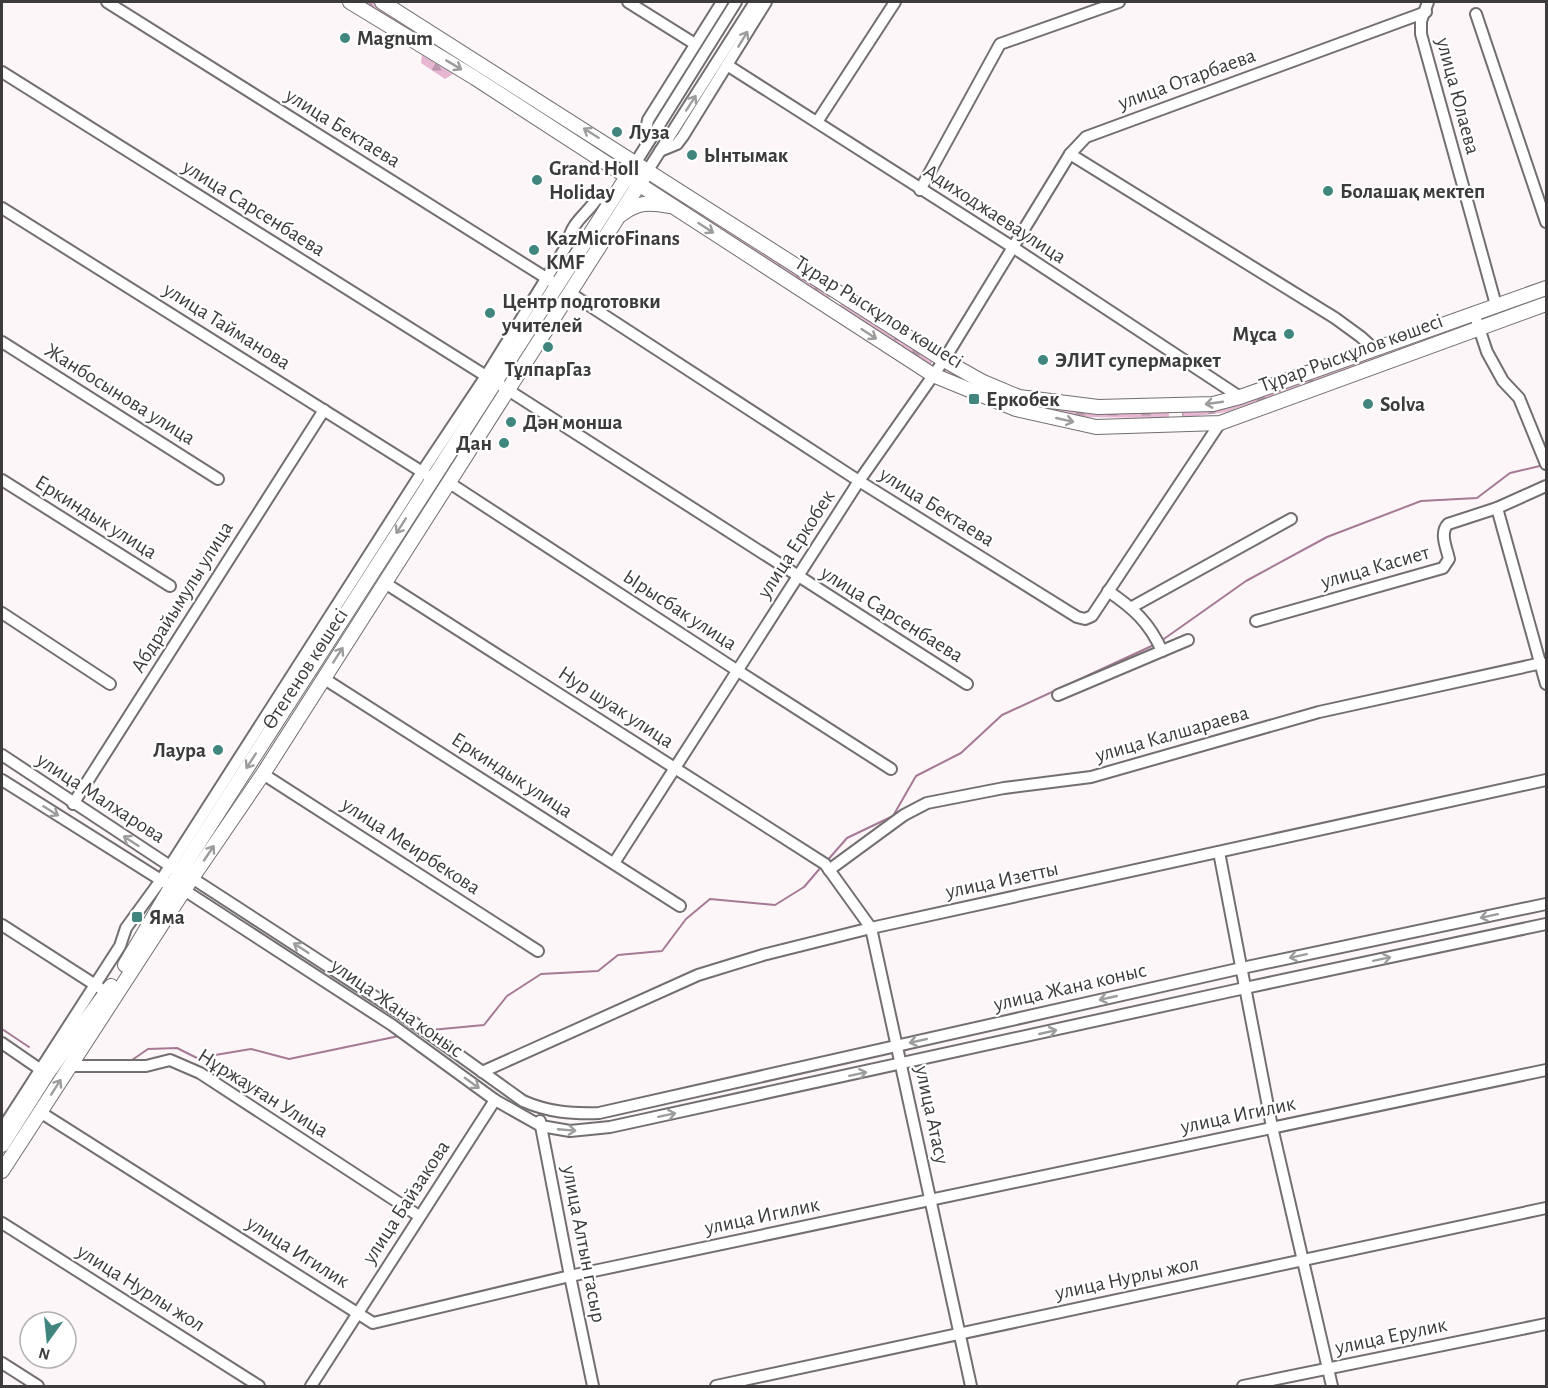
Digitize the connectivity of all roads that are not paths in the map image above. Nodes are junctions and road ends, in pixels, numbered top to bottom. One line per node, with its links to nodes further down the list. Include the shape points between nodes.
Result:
1 (107, 2): 33 (street, улица Бектаева)
2 (350, 2): 15 (main road, Тұрар Рыскұлов көшесі)
3 (382, 2): 13 (main road, Тұрар Рыскұлов көшесі)
4 (628, 2): 14 (street)
5 (722, 2): 14 (street)
6 (736, 2): 21 (street)
7 (755, 2): 22 (street, one-way to 7)
8 (766, 2): 17 (street, one-way to 8)
9 (895, 2): 20 (street)
10 (1119, 2): 26 (street, via 1000,44)
11 (1427, 7): 23 (street, улица Отарбаева, via 1086,137); 38 (street, улица Юлаева, via 1421,34)
12 (1476, 14): 31 (street)
13 (429, 31): 15 (main road); 16 (main road, Тұрар Рыскұлов көшесі)
14 (695, 44): 21 (street, via 648,120 646,130)
15 (422, 45): 19 (main road, Тұрар Рыскұлов көшесі, one-way to 19)
16 (483, 65): 19 (main road); 24 (main road, Тұрар Рыскұлов көшесі, one-way to 16)
17 (727, 65): 20 (street, Адиходжаеваулица); 22 (street, via 677,144)
18 (2, 72): 46 (street, улица Сарсенбаева)
19 (475, 78): 25 (main road, Тұрар Рыскұлов көшесі)
20 (817, 122): 26 (street, Адиходжаеваулица)
21 (650, 139): 24 (street)
22 (660, 151): 24 (street)
23 (1070, 154): 32 (street, улица Отарбаева); 43 (street, via 1335,318)
24 (642, 166): 25 (main road); 36 (main road, Тұрар Рыскұлов көшесі)
25 (633, 181): 27 (main road, Өтегенов көшесі); 28 (main road, Тұрар Рыскұлов көшесі); 30 (main road, Өтегенов көшесі)
26 (920, 190): 32 (street, Адиходжаеваулица)
27 (612, 202): 33 (street, via 598,197 582,215); 35 (main road, Өтегенов көшесі)
28 (672, 206): 30 (main road, via 643,203); 39 (main road, Тұрар Рыскұлов көшесі, one-way to 39)
29 (2, 208): 50 (street, улица Тайманова)
30 (618, 217): 35 (main road, Өтегенов көшесі)
31 (1546, 222)
32 (1014, 248): 44 (street, улица Еркобек); 48 (street, Адиходжаеваулица)
33 (546, 278): 35 (street, улица Бектаева); 46 (street)
34 (1546, 288): 38 (main road, Тұрар Рыскұлов көшесі)
35 (565, 289): 46 (main road, Өтегенов көшесі); 47 (main road, Өтегенов көшесі); 57 (street, улица Бектаева)
36 (842, 294): 39 (main road); 44 (main road, Тұрар Рыскұлов көшесі)
37 (1546, 304): 41 (main road, Тұрар Рыскұлов көшесі)
38 (1496, 305): 40 (main road, Тұрар Рыскұлов көшесі)
39 (832, 310): 45 (main road, Тұрар Рыскұлов көшесі, one-way to 45)
40 (1474, 313): 41 (street); 43 (main road, Тұрар Рыскұлов көшесі)
41 (1479, 329): 51 (main road, Тұрар Рыскұлов көшесі); 53 (street, via 1503,381 1519,398)
42 (2, 342): 55 (street, Жанбосынова улица)
43 (1373, 348): 48 (main road, Тұрар Рыскұлов көшесі)
44 (944, 360): 45 (street, улица Еркобек); 49 (main road, Тұрар Рыскұлов көшесі, via 1019,397 1103,407)
45 (933, 375): 52 (main road, Тұрар Рыскұлов көшесі, one-way to 52, via 1016,409 1096,427); 57 (street, улица Еркобек)
46 (490, 379): 47 (street, улица Сарсенбаева); 54 (main road, Өтегенов көшесі)
47 (508, 390): 58 (main road, Өтегенов көшесі); 64 (street, улица Сарсенбаева)
48 (1240, 398): 49 (main road, Тұрар Рыскұлов көшесі, one-way to 49)
49 (1177, 405): 52 (main road)
50 (324, 410): 54 (street, улица Тайманова); 86 (street, Абдрайымулы улица)
51 (1220, 423): 52 (main road, Тұрар Рыскұлов көшесі); 67 (street, улица Бектаева)
52 (1177, 424)
53 (1546, 464)
54 (427, 475): 60 (main road, Өтегенов көшесі); 90 (street)
55 (218, 479)
56 (2, 480): 66 (street, Еркиндык улица)
57 (859, 481): 64 (street, улица Еркобек); 67 (street, улица Бектаева, via 1077,617 1092,616)
58 (448, 482): 61 (main road, Өтегенов көшесі); 74 (street, Ырысбак улица)
59 (1546, 486): 62 (street)
60 (423, 493): 61 (street); 90 (main road, Өтегенов көшесі, one-way to 90)
61 (437, 500): 65 (main road, Өтегенов көшесі)
62 (1497, 507): 70 (street, улица Касиет, via 1444,528 1449,559 1443,568); 73 (street)
63 (1291, 519): 68 (street)
64 (798, 578): 74 (street, улица Еркобек); 77 (street, улица Сарсенбаева)
65 (385, 583): 75 (main road, Өтегенов көшесі, one-way to 65); 81 (street, Нур шуак улица)
66 (170, 586)
67 (1108, 591): 68 (street)
68 (1132, 607): 72 (street, via 1152,630)
69 (2, 613): 76 (street)
70 (1256, 621)
71 (1188, 640): 72 (street)
72 (1162, 651): 79 (street)
73 (1542, 663): 78 (street); 89 (street, улица Калшараева, via 1319,712 1091,777 927,803)
74 (738, 671): 81 (street, улица Еркобек); 82 (street, Ырысбак улица)
75 (323, 678): 83 (main road, Өтегенов көшесі); 88 (street, Еркиндык улица)
76 (110, 684)
77 (967, 684)
78 (1546, 684)
79 (1058, 695)
80 (2, 755): 86 (street, улица Малхарова)
81 (675, 768): 88 (street, улица Еркобек); 89 (street, Нур шуак улица)
82 (891, 769)
83 (263, 774): 90 (main road, Өтегенов көшесі, one-way to 83); 96 (street, улица Меирбекова)
84 (2, 780): 90 (street, улица Малхарова, one-way to 90)
85 (1546, 780): 87 (street, улица Изетты)
86 (73, 804): 90 (street, улица Малхарова, one-way to 86)
87 (1219, 852): 95 (street, улица Изетты); 97 (street)
88 (614, 864): 92 (street, Еркиндык улица)
89 (827, 867): 95 (street, улица Атасу)
90 (177, 879): 99 (main road, Өтегенов көшесі); 103 (main road, Өтегенов көшесі); 106 (street, улица Жана коныс, one-way to 90, via 403,1015); 107 (street, улица Жана коныс, one-way to 107)
91 (1546, 904): 97 (street, улица Жана коныс, one-way to 97)
92 (680, 906)
93 (1546, 924): 98 (street, улица Жана коныс, one-way to 93)
94 (2, 925): 99 (street)
95 (871, 928): 101 (street, улица Атасу); 106 (street, улица Изетты, via 698,975)
96 (538, 951)
97 (1242, 968): 98 (street); 101 (street, улица Жана коныс, one-way to 101)
98 (1245, 988): 102 (street, улица Жана коныс, one-way to 98); 112 (street)
99 (101, 989): 105 (main road, Өтегенов көшесі)
100 (2, 1043): 105 (street)
101 (897, 1045): 102 (street, улица Атасу); 110 (street, улица Жана коныс)
102 (901, 1065): 113 (street, улица Жана коныс, one-way to 102); 117 (street, улица Атасу)
103 (69, 1066): 109 (main road, Өтегенов көшесі, one-way to 103); 119 (street, Нұржауған Улица, via 146,1066 170,1060 200,1073)
104 (1546, 1070): 112 (street, улица Игилик)
105 (43, 1072): 114 (street); 115 (main road, Өтегенов көшесі)
106 (482, 1072): 108 (street, улица Жана коныс, via 522,1101)
107 (495, 1100): 111 (street, улица Жана коныс); 119 (street, улица Байзакова)
108 (539, 1108): 110 (street, улица Жана коныс, via 568,1114); 111 (street, улица Алтын гасыр)
109 (40, 1112): 116 (main road, Өтегенов көшесі); 123 (street, улица Игилик)
110 (602, 1112): 113 (street)
111 (541, 1126): 113 (street, улица Жана коныс, one-way to 113, via 570,1131); 122 (street, улица Алтын гасыр)
112 (1272, 1127): 117 (street, улица Игилик); 121 (street)
113 (610, 1128)
114 (2, 1129)
115 (2, 1145)
116 (3, 1166)
117 (931, 1200): 122 (street, улица Игилик); 125 (street, улица Атасу)
118 (1546, 1208): 121 (street, улица Нурлы жол)
119 (419, 1216): 123 (street, улица Байзакова)
120 (2, 1223): 129 (street, улица Нурлы жол)
121 (1303, 1259): 125 (street, улица Нурлы жол); 127 (street)
122 (570, 1276): 123 (street, улица Игилик, via 374,1323); 131 (street, улица Алтын гасыр)
123 (357, 1313): 130 (street, улица Байзакова)
124 (1546, 1324): 127 (street, улица Ерулик)
125 (958, 1334): 132 (street, улица Нурлы жол); 133 (street, улица Атасу)
126 (2, 1363): 128 (street)
127 (1328, 1369): 134 (street, улица Ерулик); 135 (street)
128 (39, 1386)
129 (259, 1386)
130 (311, 1386)
131 (593, 1386)
132 (716, 1386)
133 (971, 1386)
134 (1243, 1386)
135 (1332, 1386)

